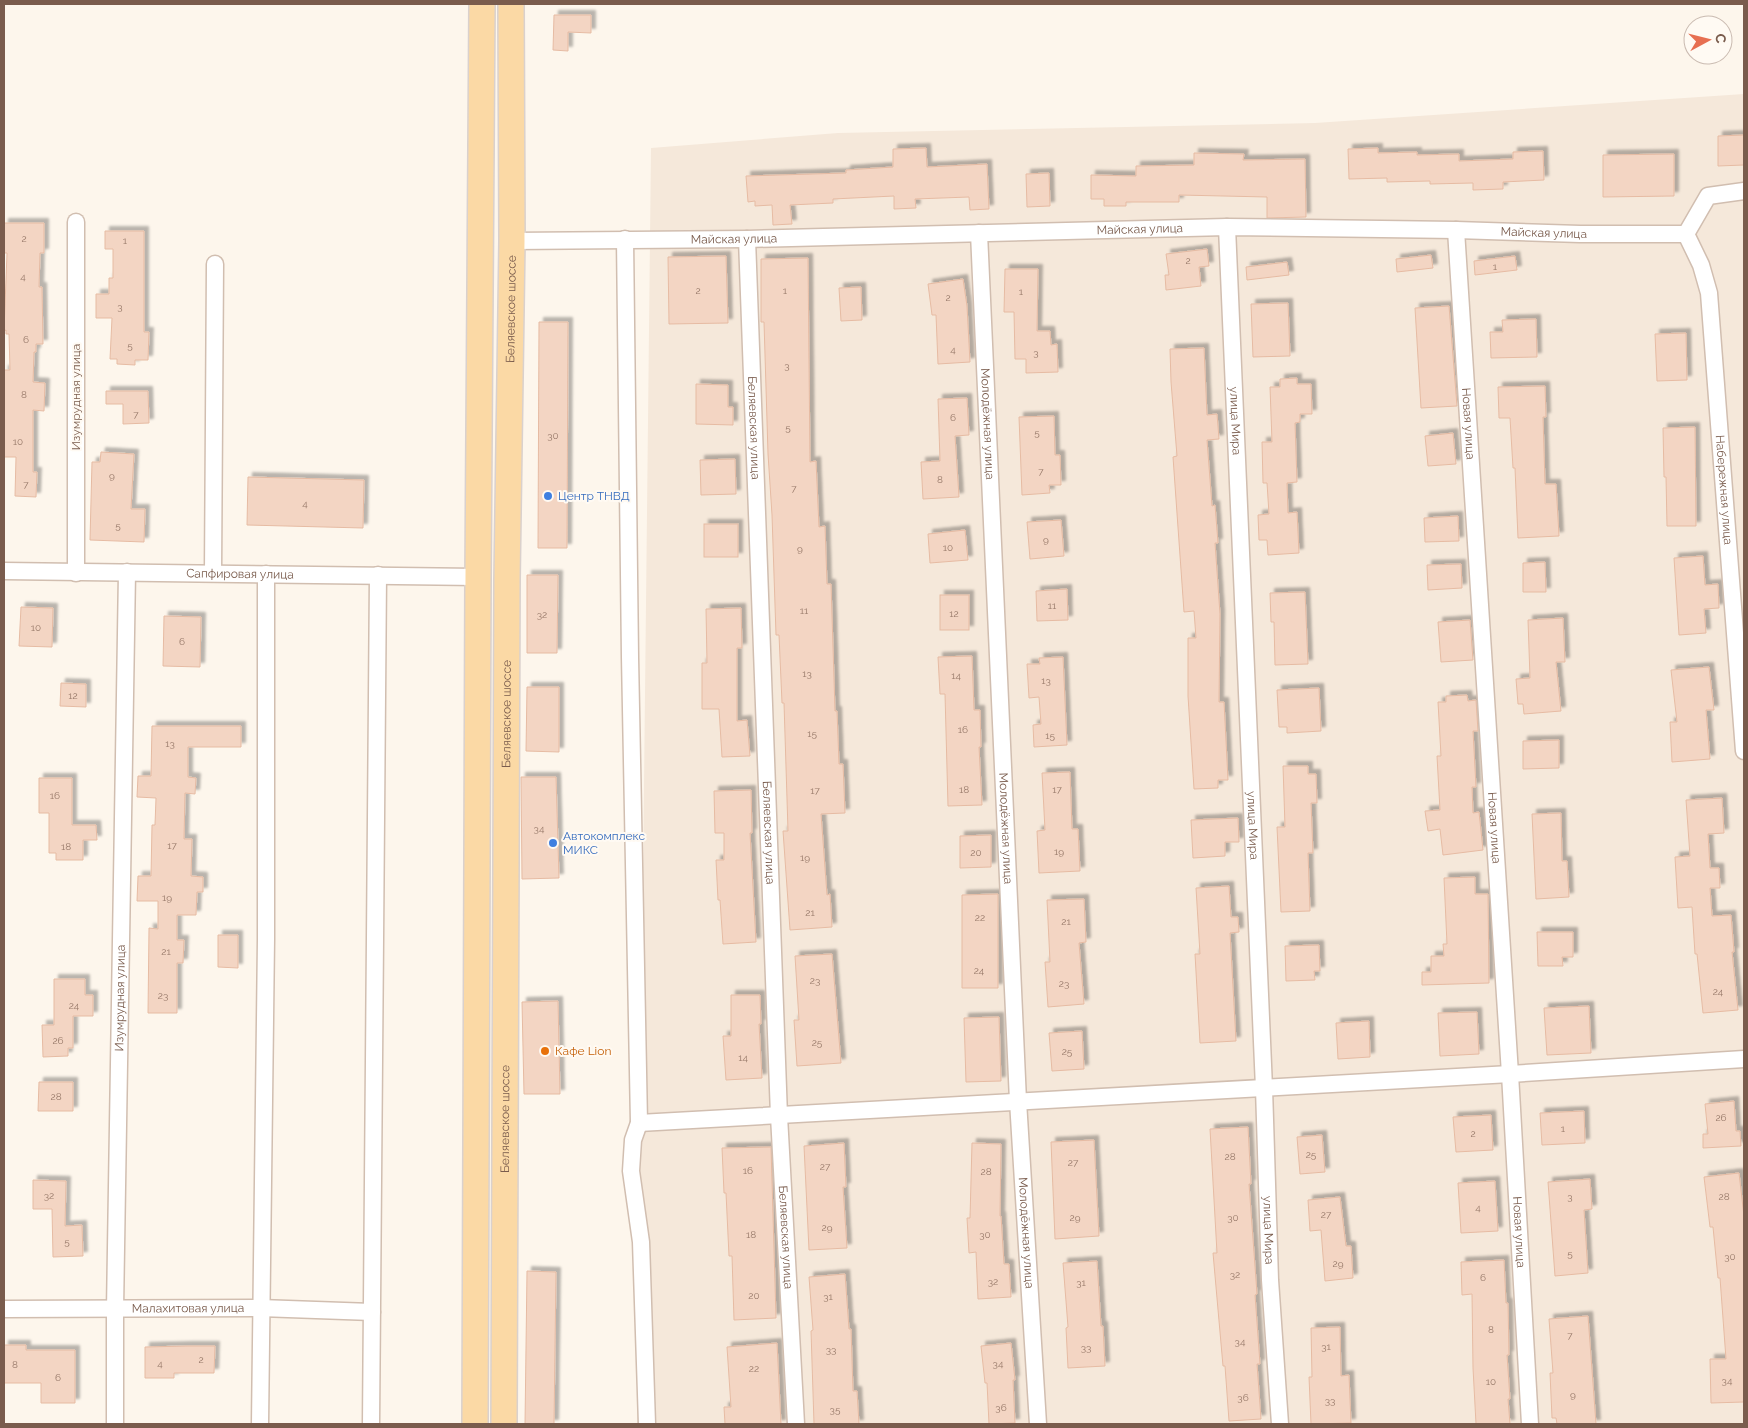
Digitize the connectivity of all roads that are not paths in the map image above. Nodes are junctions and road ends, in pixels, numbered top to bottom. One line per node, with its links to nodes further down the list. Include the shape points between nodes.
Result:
1 (482, 4): 11 (main road)
2 (510, 4): 12 (main road, Беляевское шоссе)
3 (1744, 191): 8 (street, via 1708,196)
4 (76, 222): 16 (street, Изумрудная улица)
5 (1227, 227): 6 (street, Майская улица); 7 (street, Майская улица); 24 (street, улица Мира)
6 (1456, 230): 8 (street, Майская улица); 23 (street, Новая улица)
7 (979, 233): 10 (street, Майская улица); 25 (street, Молодёжная улица)
8 (1686, 234): 21 (street, Набережная улица, via 1701,264 1709,293)
9 (625, 239): 10 (street, Майская улица); 12 (street, Майская улица); 27 (street)
10 (746, 239): 26 (street, Беляевская улица)
11 (480, 240): 12 (main road); 20 (main road)
12 (512, 241): 36 (main road, Беляевское шоссе, via 507,580)
13 (215, 264): 17 (street)
14 (4, 572): 16 (street, Сапфировая улица)
15 (127, 572): 16 (street, Сапфировая улица); 17 (street, Сапфировая улица); 30 (street, Изумрудная улица)
16 (76, 573)
17 (213, 573): 18 (street, Сапфировая улица)
18 (266, 574): 19 (street, Сапфировая улица); 28 (street, via 266,939)
19 (378, 576): 20 (street, Сапфировая улица); 31 (street)
20 (478, 577): 35 (main road)
21 (1744, 751)
22 (1744, 1059): 23 (street)
23 (1510, 1074): 24 (street); 41 (street, Новая улица)
24 (1264, 1088): 25 (street); 40 (street, улица Мира, via 1270,1280)
25 (1018, 1101): 26 (street); 39 (street, Молодёжная улица)
26 (779, 1116): 27 (street); 38 (street, Беляевская улица)
27 (639, 1123): 37 (street, via 633,1140 631,1171 640,1242)
28 (260, 1308): 30 (street, Малахитовая улица); 31 (street, Малахитовая улица); 33 (street)
29 (4, 1309): 30 (street, Малахитовая улица)
30 (115, 1310): 32 (street, Изумрудная улица)
31 (372, 1312): 34 (street)
32 (115, 1424)
33 (260, 1424)
34 (370, 1424)
35 (475, 1424)
36 (504, 1424)
37 (647, 1424)
38 (796, 1424)
39 (1038, 1424)
40 (1280, 1424)
41 (1530, 1424)

